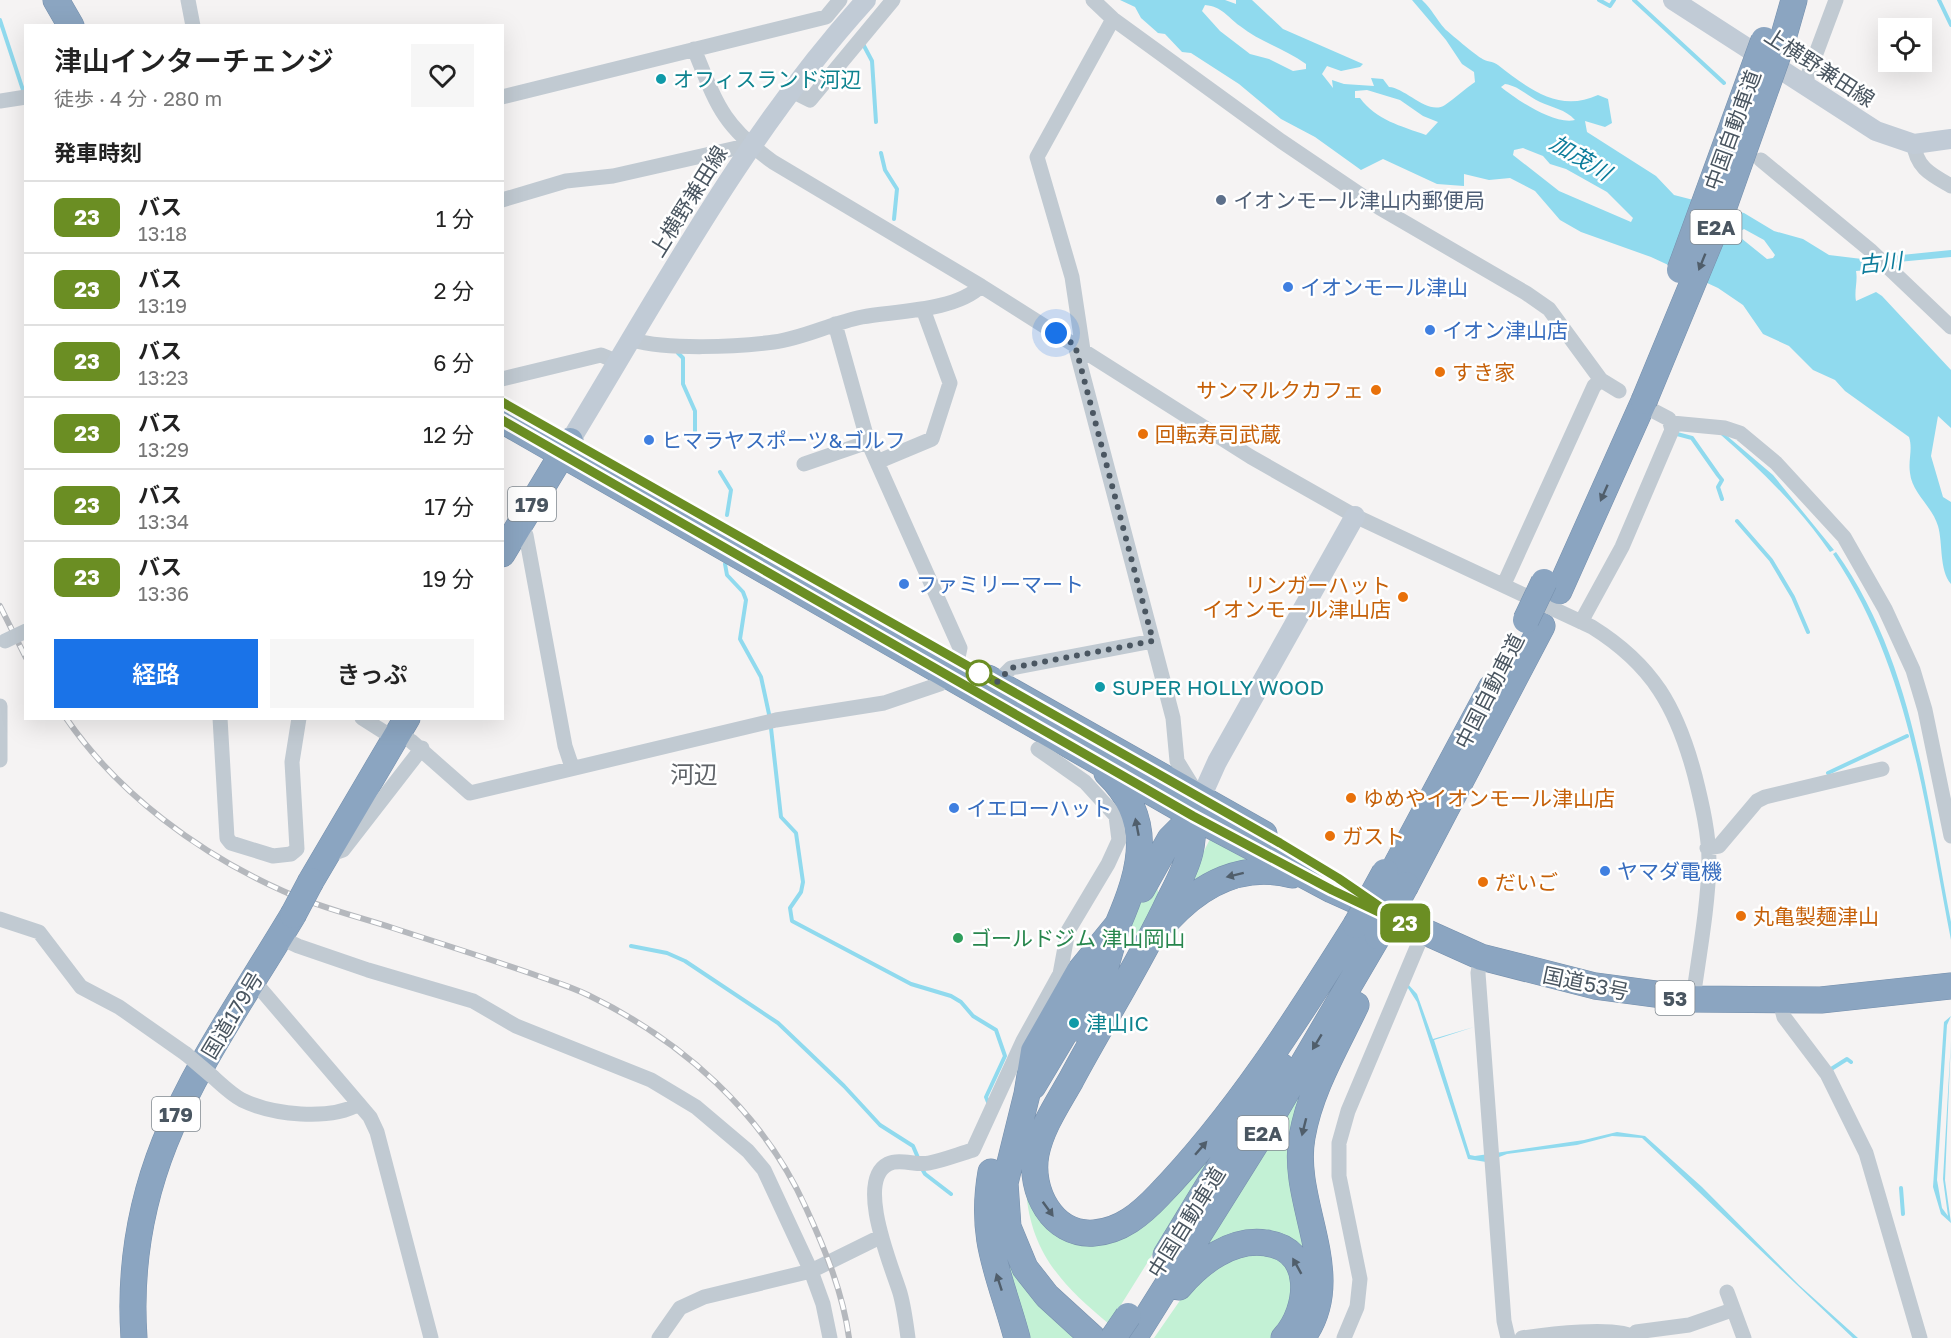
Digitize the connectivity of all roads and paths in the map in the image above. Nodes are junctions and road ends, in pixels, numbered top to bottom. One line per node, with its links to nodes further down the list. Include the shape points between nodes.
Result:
1 (40, 0): 13 (highway)
2 (56, 0): 14 (highway)
3 (188, 0): 15 (street)
4 (840, 0): 17 (street, via 826,17)
5 (866, 0): 19 (main road, 上横野兼田線)
6 (893, 0): 19 (street, via 810,100)
7 (1093, 0): 12 (street)
8 (1673, 0): 18 (main road, 上横野兼田線)
9 (1776, 0): 16 (highway, 中国自動車道 / E2A)
10 (1794, 0): 16 (highway, 中国自動車道 / E2A)
11 (1836, 0): 18 (street)
12 (1113, 19): 34 (street, via 1037,157 1072,277); 37 (street, via 1370,201 1549,309)
13 (52, 24)
14 (70, 24)
15 (193, 24)
16 (1772, 45): 38 (highway, 中国自動車道 / E2A, bridge, via 1704,209)
17 (694, 50): 21 (street); 25 (street, via 724,117)
18 (1805, 83): 24 (main road, 上横野兼田線, via 1876,131)
19 (790, 90): 25 (main road, 上横野兼田線)
20 (24, 97): 22 (street)
21 (504, 97)
22 (0, 101)
23 (1951, 139): 24 (main road, 上横野兼田線)
24 (1914, 144): 27 (street, via 1918,162 1925,171)
25 (750, 145): 28 (street, via 613,176 566,181); 29 (street); 33 (main road, 上横野兼田線)
26 (1761, 160): 32 (street, via 1870,250)
27 (1951, 186)
28 (504, 199)
29 (981, 286): 30 (street, via 967,296); 34 (street)
30 (922, 309): 31 (street); 44 (street, via 951,383 932,440)
31 (835, 324): 33 (street, via 775,342 688,346); 42 (street)
32 (1951, 327)
33 (632, 339): 35 (main road, 上横野兼田線)
34 (1079, 347): 46 (street, via 1251,457); 52 (street)
35 (618, 362): 36 (street, via 601,355); 43 (main road, 上横野兼田線)
36 (504, 379)
37 (1601, 380): 38 (street); 49 (street, via 1594,386)
38 (1636, 399): 41 (street); 75 (highway, 中国自動車道 / E2A, bridge, via 1534,623)
39 (504, 403): 43 (highway, 国道53号 / 53)
40 (504, 421): 43 (highway, 国道53号 / 53)
41 (1672, 423): 50 (street, via 1622,546); 67 (street, via 1725,428 1740,434 1776,463 1844,537 1885,609 1912,670 1925,710)
42 (868, 442): 44 (street); 45 (street)
43 (566, 448): 47 (highway, 179); 54 (highway, 国道53号 / 53, via 723,544)
44 (877, 462): 54 (street, via 960,648)
45 (804, 464)
46 (1355, 516): 49 (street); 66 (main road, via 1217,762)
47 (518, 526): 48 (highway, 179); 64 (street, via 526,535)
48 (504, 550)
49 (1504, 584): 50 (street)
50 (1581, 622): 68 (street, via 1619,644 1640,663 1669,701 1697,782)
51 (24, 632): 53 (street, bridge)
52 (1153, 641): 55 (street, via 1011,668); 66 (street, via 1173,718 1177,761)
53 (2, 642)
54 (953, 669): 55 (highway, 国道53号 / 53); 61 (highway, 国道53号 / 53); 64 (street, via 940,684 884,703 776,720)
55 (996, 683): 66 (highway, 国道53号 / 53)
56 (0, 706): 63 (street)
57 (220, 720): 58 (street, via 227,838 231,843 273,856 291,854 297,849 292,762)
58 (299, 720)
59 (367, 720): 60 (street)
60 (400, 732): 64 (street, via 470,793); 76 (highway, 国道179号 / 179, bridge)
61 (1067, 744): 66 (highway, 国道53号 / 53); 73 (highway, one-way to 61, via 1139,862 1136,818 1118,784)
62 (1038, 749): 90 (street, via 1085,782 1116,816 1119,840 1068,932 1060,974 1023,1041 973,1150 927,1164 887,1164 874,1188)
63 (0, 760)
64 (572, 767)
65 (1882, 769): 68 (street, via 1765,797 1757,801 1719,846)
66 (1197, 807): 69 (highway); 70 (highway, 国道53号 / 53); 71 (highway, via 1191,852); 74 (highway, 国道53号 / 53, via 1338,878)
67 (1951, 836)
68 (1707, 848): 82 (street, via 1707,890)
69 (1154, 866): 73 (highway); 80 (highway, via 1120,933)
70 (1332, 890): 74 (highway, 国道53号 / 53); 77 (highway, one-way to 77, via 1264,870 1220,879 1192,896)
71 (1170, 900): 77 (highway); 80 (highway)
72 (0, 919): 87 (street, bridge, via 39,932 81,987 119,1007 244,1101 316,1116 331,1115)
73 (1119, 923): 80 (highway); 84 (highway, via 1079,972); 86 (highway, via 1042,1056)
74 (1416, 929): 78 (highway, 国道53号 / 53); 105 (street, via 1339,1143 1339,1176 1360,1279 1357,1307)
75 (1371, 932): 88 (highway, one-way to 75, via 1036,1153 1035,1170 1036,1185 1047,1210 1076,1231 1102,1232 1128,1222 1152,1202 1215,1132 1284,1036); 94 (highway, 中国自動車道 / E2A, via 1257,1143); 104 (highway, one-way to 104, via 1302,1137 1300,1175 1321,1276 1317,1307)
76 (279, 937): 79 (highway, 国道179号 / 179); 91 (street, via 368,970 472,1001 516,1026 671,1090 728,1133 764,1170)
77 (1149, 945): 80 (highway); 88 (highway)
78 (1481, 957): 82 (highway, 国道53号 / 53, via 1595,986); 106 (street, via 1478,973 1489,1142)
79 (253, 980): 87 (street); 96 (highway, 国道179号 / 179, via 194,1077 154,1168 140,1219 135,1260)
80 (1106, 986): 85 (highway)
81 (1951, 986): 83 (highway, 国道53号 / 53, via 1854,999)
82 (1693, 999): 83 (highway, 国道53号 / 53)
83 (1780, 1002): 109 (street, via 1784,1017 1827,1074 1866,1153)
84 (1034, 1051): 86 (highway); 89 (highway)
85 (1062, 1067): 86 (highway); 88 (highway); 89 (highway)
86 (1027, 1094): 89 (highway)
87 (359, 1104): 97 (street, via 377,1132)
88 (1052, 1115): 89 (highway)
89 (1016, 1138): 94 (highway, via 1018,1192 1028,1243 1068,1297); 101 (highway, one-way to 89, via 993,1262 987,1224 992,1167); 102 (highway, via 1004,1198 1013,1242 1025,1268 1047,1296)
90 (880, 1237): 91 (street); 100 (street, via 901,1295)
91 (811, 1271): 98 (street, via 704,1297 680,1308); 99 (street)
92 (1727, 1292): 93 (street)
93 (1732, 1310): 95 (street, via 1706,1320 1636,1332); 108 (street)
94 (1132, 1332): 103 (highway, one-way to 94, via 1303,1307 1304,1283 1287,1252 1267,1243 1228,1249 1201,1265)
95 (1633, 1337): 107 (street, via 1592,1331)
96 (134, 1338)
97 (431, 1338)
98 (659, 1338)
99 (830, 1338)
100 (909, 1338)
101 (1017, 1338)
102 (1093, 1338)
103 (1284, 1338)
104 (1302, 1338)
105 (1344, 1338)
106 (1508, 1338)
107 (1522, 1338)
108 (1744, 1338)
109 (1920, 1338)

